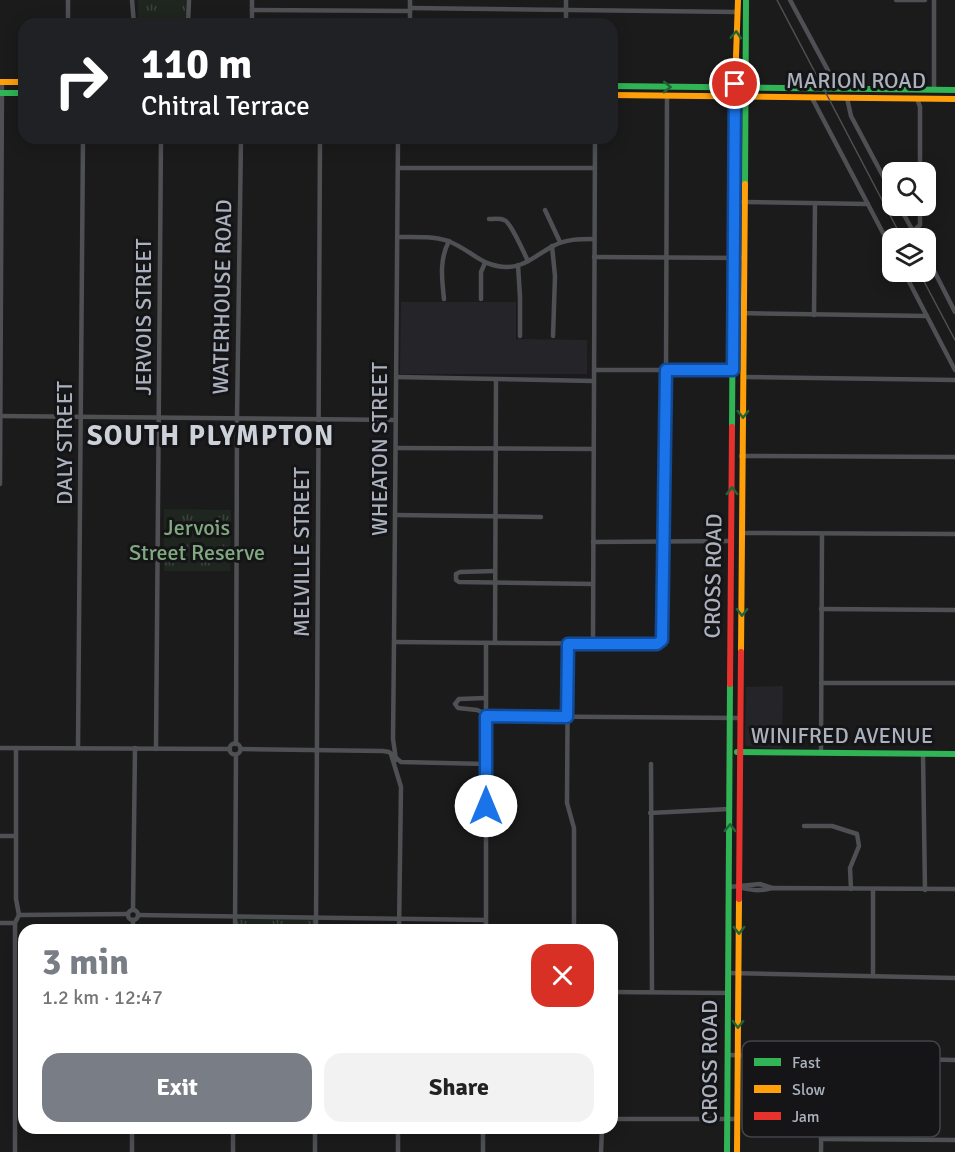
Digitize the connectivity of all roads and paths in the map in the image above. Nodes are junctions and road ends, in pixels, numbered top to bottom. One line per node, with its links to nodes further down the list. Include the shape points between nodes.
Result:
1 (68, 0): 18 (street)
2 (132, 0): 19 (street)
3 (189, 0): 20 (street)
4 (252, 0): 13 (street)
5 (410, 0): 14 (street)
6 (566, 0): 15 (street)
7 (738, 0): 16 (main road, CROSS ROAD)
8 (746, 0): 17 (main road, CROSS ROAD)
9 (896, 0): 10 (street)
10 (925, 0)
11 (933, 0): 34 (street)
12 (791, 1): 33 (street)
13 (252, 10): 14 (street); 21 (street)
14 (410, 10): 15 (street); 22 (street)
15 (566, 11): 16 (street); 23 (street)
16 (738, 12): 17 (street); 24 (main road, CROSS ROAD, one-way to 16)
17 (746, 12): 25 (main road, CROSS ROAD)
18 (68, 18)
19 (134, 18)
20 (188, 18)
21 (252, 18)
22 (410, 18)
23 (566, 18)
24 (735, 70): 29 (main road, via 730,82); 30 (main road, CROSS ROAD)
25 (745, 72): 31 (main road, CROSS ROAD); 32 (main road)
26 (1, 82): 27 (main road); 36 (street)
27 (18, 82)
28 (618, 86): 29 (main road, MARION ROAD, one-way to 29)
29 (721, 88): 30 (main road, MARION ROAD)
30 (735, 88): 31 (main road, MARION ROAD); 41 (main road, CROSS ROAD)
31 (745, 88): 32 (main road, MARION ROAD); 42 (main road, CROSS ROAD)
32 (760, 88): 33 (main road, MARION ROAD)
33 (838, 89): 34 (main road, MARION ROAD)
34 (934, 90): 35 (main road, MARION ROAD); 46 (street)
35 (955, 90)
36 (1, 93): 37 (main road); 100 (street)
37 (18, 93)
38 (618, 95): 39 (main road, MARION ROAD)
39 (666, 95): 40 (main road, MARION ROAD); 74 (street)
40 (718, 96): 41 (main road, MARION ROAD); 49 (main road)
41 (734, 97): 42 (main road, MARION ROAD); 49 (main road, CROSS ROAD)
42 (745, 97): 43 (main road, MARION ROAD); 50 (main road, CROSS ROAD)
43 (764, 97): 44 (main road, MARION ROAD); 50 (main road)
44 (812, 98): 47 (main road, MARION ROAD); 64 (street)
45 (917, 98): 46 (main road, MARION ROAD); 47 (main road, MARION ROAD); 57 (street)
46 (934, 98): 48 (main road, MARION ROAD)
47 (847, 99): 60 (street, via 851,116)
48 (955, 99)
49 (734, 114): 61 (main road, CROSS ROAD)
50 (745, 114): 62 (main road, CROSS ROAD)
51 (83, 144): 101 (street, DALY STREET)
52 (161, 144): 102 (street, JERVOIS STREET)
53 (241, 144): 103 (street, WATERHOUSE ROAD)
54 (320, 144): 104 (street, MELVILLE STREET)
55 (398, 144): 58 (street, WHEATON STREET)
56 (595, 144): 59 (street)
57 (920, 162)
58 (398, 168): 59 (street); 68 (street, WHEATON STREET)
59 (595, 168): 69 (street)
60 (882, 174)
61 (734, 202): 62 (street); 75 (main road, CROSS ROAD)
62 (745, 202): 63 (street); 76 (main road, CROSS ROAD)
63 (815, 203): 64 (street); 87 (street)
64 (868, 204): 67 (street)
65 (544, 210): 71 (street)
66 (489, 219): 77 (street, via 510,224)
67 (882, 231)
68 (397, 237): 70 (street); 96 (street, WHEATON STREET)
69 (594, 238): 71 (street); 73 (street)
70 (449, 241): 78 (street); 82 (street, via 441,266)
71 (560, 242): 72 (street)
72 (552, 246): 77 (street); 90 (street)
73 (594, 257): 74 (street); 91 (street)
74 (667, 258): 75 (street); 92 (street)
75 (735, 258): 76 (street); 85 (main road, CROSS ROAD)
76 (744, 258): 86 (main road, CROSS ROAD)
77 (528, 261): 79 (street)
78 (484, 263): 79 (street); 83 (street)
79 (518, 265): 89 (street)
80 (936, 275): 84 (street)
81 (909, 282): 88 (street)
82 (444, 299)
83 (481, 299)
84 (955, 312)
85 (734, 313): 86 (street); 93 (main road, CROSS ROAD)
86 (744, 314): 87 (street); 95 (main road, CROSS ROAD)
87 (814, 315): 88 (street)
88 (927, 316): 94 (street)
89 (520, 336)
90 (553, 336)
91 (594, 370): 92 (street); 99 (street)
92 (666, 370): 93 (street); 119 (street)
93 (733, 370): 109 (main road, CROSS ROAD)
94 (955, 370)
95 (743, 377): 98 (street); 110 (main road, CROSS ROAD, one-way to 110)
96 (396, 378): 97 (street); 105 (street, WHEATON STREET)
97 (496, 380): 99 (street); 107 (street)
98 (955, 380)
99 (594, 381): 108 (street)
100 (1, 416): 101 (street); 112 (street)
101 (80, 417): 102 (street); 146 (street, DALY STREET)
102 (159, 418): 103 (street); 148 (street, JERVOIS STREET)
103 (237, 418): 104 (street); 143 (street, WATERHOUSE ROAD)
104 (319, 419): 105 (street); 151 (street, MELVILLE STREET)
105 (396, 420): 106 (street, WHEATON STREET)
106 (396, 448): 107 (street); 113 (street, WHEATON STREET)
107 (496, 448): 108 (street); 114 (street)
108 (594, 449): 121 (street)
109 (733, 455): 110 (street); 120 (main road, CROSS ROAD, one-way to 109)
110 (743, 456): 111 (street); 116 (main road, CROSS ROAD)
111 (955, 457)
112 (0, 484)
113 (395, 515): 114 (street); 131 (street, WHEATON STREET)
114 (495, 516): 115 (street); 122 (street)
115 (542, 517)
116 (742, 533): 117 (street); 125 (main road, CROSS ROAD)
117 (822, 534): 118 (street); 129 (street)
118 (955, 534)
119 (663, 541): 120 (street); 121 (street); 135 (street, via 660,642)
120 (732, 541): 123 (main road, CROSS ROAD)
121 (593, 542): 126 (street)
122 (495, 571): 124 (street); 124 (street, via 460,572 456,580)
123 (732, 580): 125 (main road); 128 (main road, CROSS ROAD)
124 (495, 582): 126 (street); 133 (street)
125 (742, 582): 127 (main road, CROSS ROAD)
126 (592, 584): 135 (street)
127 (742, 591): 128 (main road); 142 (main road, CROSS ROAD, one-way to 142)
128 (731, 594): 141 (main road, CROSS ROAD)
129 (821, 609): 130 (street); 136 (street)
130 (955, 610)
131 (394, 642): 132 (street); 159 (street, WHEATON STREET)
132 (486, 643): 133 (street); 138 (street)
133 (495, 643): 134 (street)
134 (568, 644): 135 (street); 140 (street)
135 (593, 644)
136 (821, 683): 137 (street); 155 (street)
137 (955, 683)
138 (486, 698): 139 (street); 139 (street, via 459,699 455,704)
139 (486, 715): 140 (street); 160 (street)
140 (567, 717): 141 (street); 189 (street, via 567,803 574,828)
141 (730, 718): 142 (street); 152 (main road, CROSS ROAD)
142 (740, 718): 153 (main road, CROSS ROAD)
143 (236, 744): 149 (street); 150 (street)
144 (0, 748): 145 (street)
145 (16, 748): 146 (street); 166 (street)
146 (78, 748): 147 (street)
147 (135, 748): 148 (street); 173 (street)
148 (156, 749): 149 (street)
149 (230, 749): 157 (street)
150 (241, 749): 151 (street); 157 (street)
151 (316, 750): 154 (street); 178 (street, MELVILLE STREET)
152 (729, 752): 153 (main road, WINIFRED AVENUE); 162 (main road, CROSS ROAD)
153 (740, 752): 155 (main road, WINIFRED AVENUE); 167 (main road, CROSS ROAD)
154 (390, 753): 159 (street); 179 (street, via 401,787)
155 (821, 753): 156 (main road, WINIFRED AVENUE)
156 (923, 753): 158 (main road, WINIFRED AVENUE); 171 (street)
157 (236, 754): 177 (street)
158 (955, 754)
159 (396, 760): 160 (street)
160 (486, 764): 181 (street)
161 (651, 764): 163 (street)
162 (730, 809): 163 (street); 168 (main road, CROSS ROAD, one-way to 162)
163 (650, 813): 195 (street)
164 (804, 826): 169 (street, via 832,826 857,834 859,846 850,868)
165 (0, 836): 166 (street)
166 (16, 836): 175 (street)
167 (739, 886): 168 (street); 169 (street); 191 (main road, CROSS ROAD, one-way to 191)
168 (729, 887): 190 (main road, CROSS ROAD)
169 (851, 889): 170 (street)
170 (873, 889): 171 (street); 192 (street)
171 (925, 890): 172 (street)
172 (955, 890)
173 (133, 909): 174 (street); 176 (street)
174 (128, 914): 175 (street); 180 (street)
175 (19, 915): 183 (street)
176 (138, 915): 177 (street); 180 (street)
177 (235, 918): 178 (street); 185 (street)
178 (316, 918): 179 (street); 186 (street, MELVILLE STREET)
179 (399, 919): 181 (street); 187 (street)
180 (133, 920): 184 (street)
181 (486, 920): 188 (street)
182 (0, 923): 183 (street)
183 (15, 924): 214 (street)
184 (133, 924)
185 (235, 924)
186 (316, 924)
187 (399, 924)
188 (486, 924)
189 (574, 924)
190 (728, 973): 191 (street); 196 (main road, CROSS ROAD)
191 (738, 974): 192 (street); 197 (main road, CROSS ROAD)
192 (873, 976): 193 (street)
193 (955, 978)
194 (618, 992): 195 (street)
195 (651, 992): 196 (street)
196 (728, 993): 197 (street); 198 (main road, CROSS ROAD)
197 (738, 993): 199 (main road, CROSS ROAD, one-way to 199)
198 (728, 1055): 199 (street); 204 (main road, CROSS ROAD)
199 (738, 1055): 200 (street); 205 (main road, CROSS ROAD)
200 (742, 1055)
201 (940, 1060): 202 (street)
202 (955, 1060)
203 (618, 1119): 204 (street)
204 (727, 1119): 205 (street); 221 (main road, CROSS ROAD)
205 (738, 1119): 222 (main road, CROSS ROAD)
206 (132, 1134): 215 (street)
207 (233, 1134): 216 (street)
208 (315, 1134): 217 (street)
209 (398, 1134): 218 (street)
210 (483, 1134): 219 (street)
211 (602, 1134): 220 (street)
212 (821, 1138): 213 (street); 223 (street)
213 (955, 1140)
214 (15, 1152)
215 (132, 1152)
216 (233, 1152)
217 (315, 1152)
218 (398, 1152)
219 (483, 1152)
220 (602, 1152)
221 (727, 1152)
222 (738, 1152)
223 (821, 1152)

